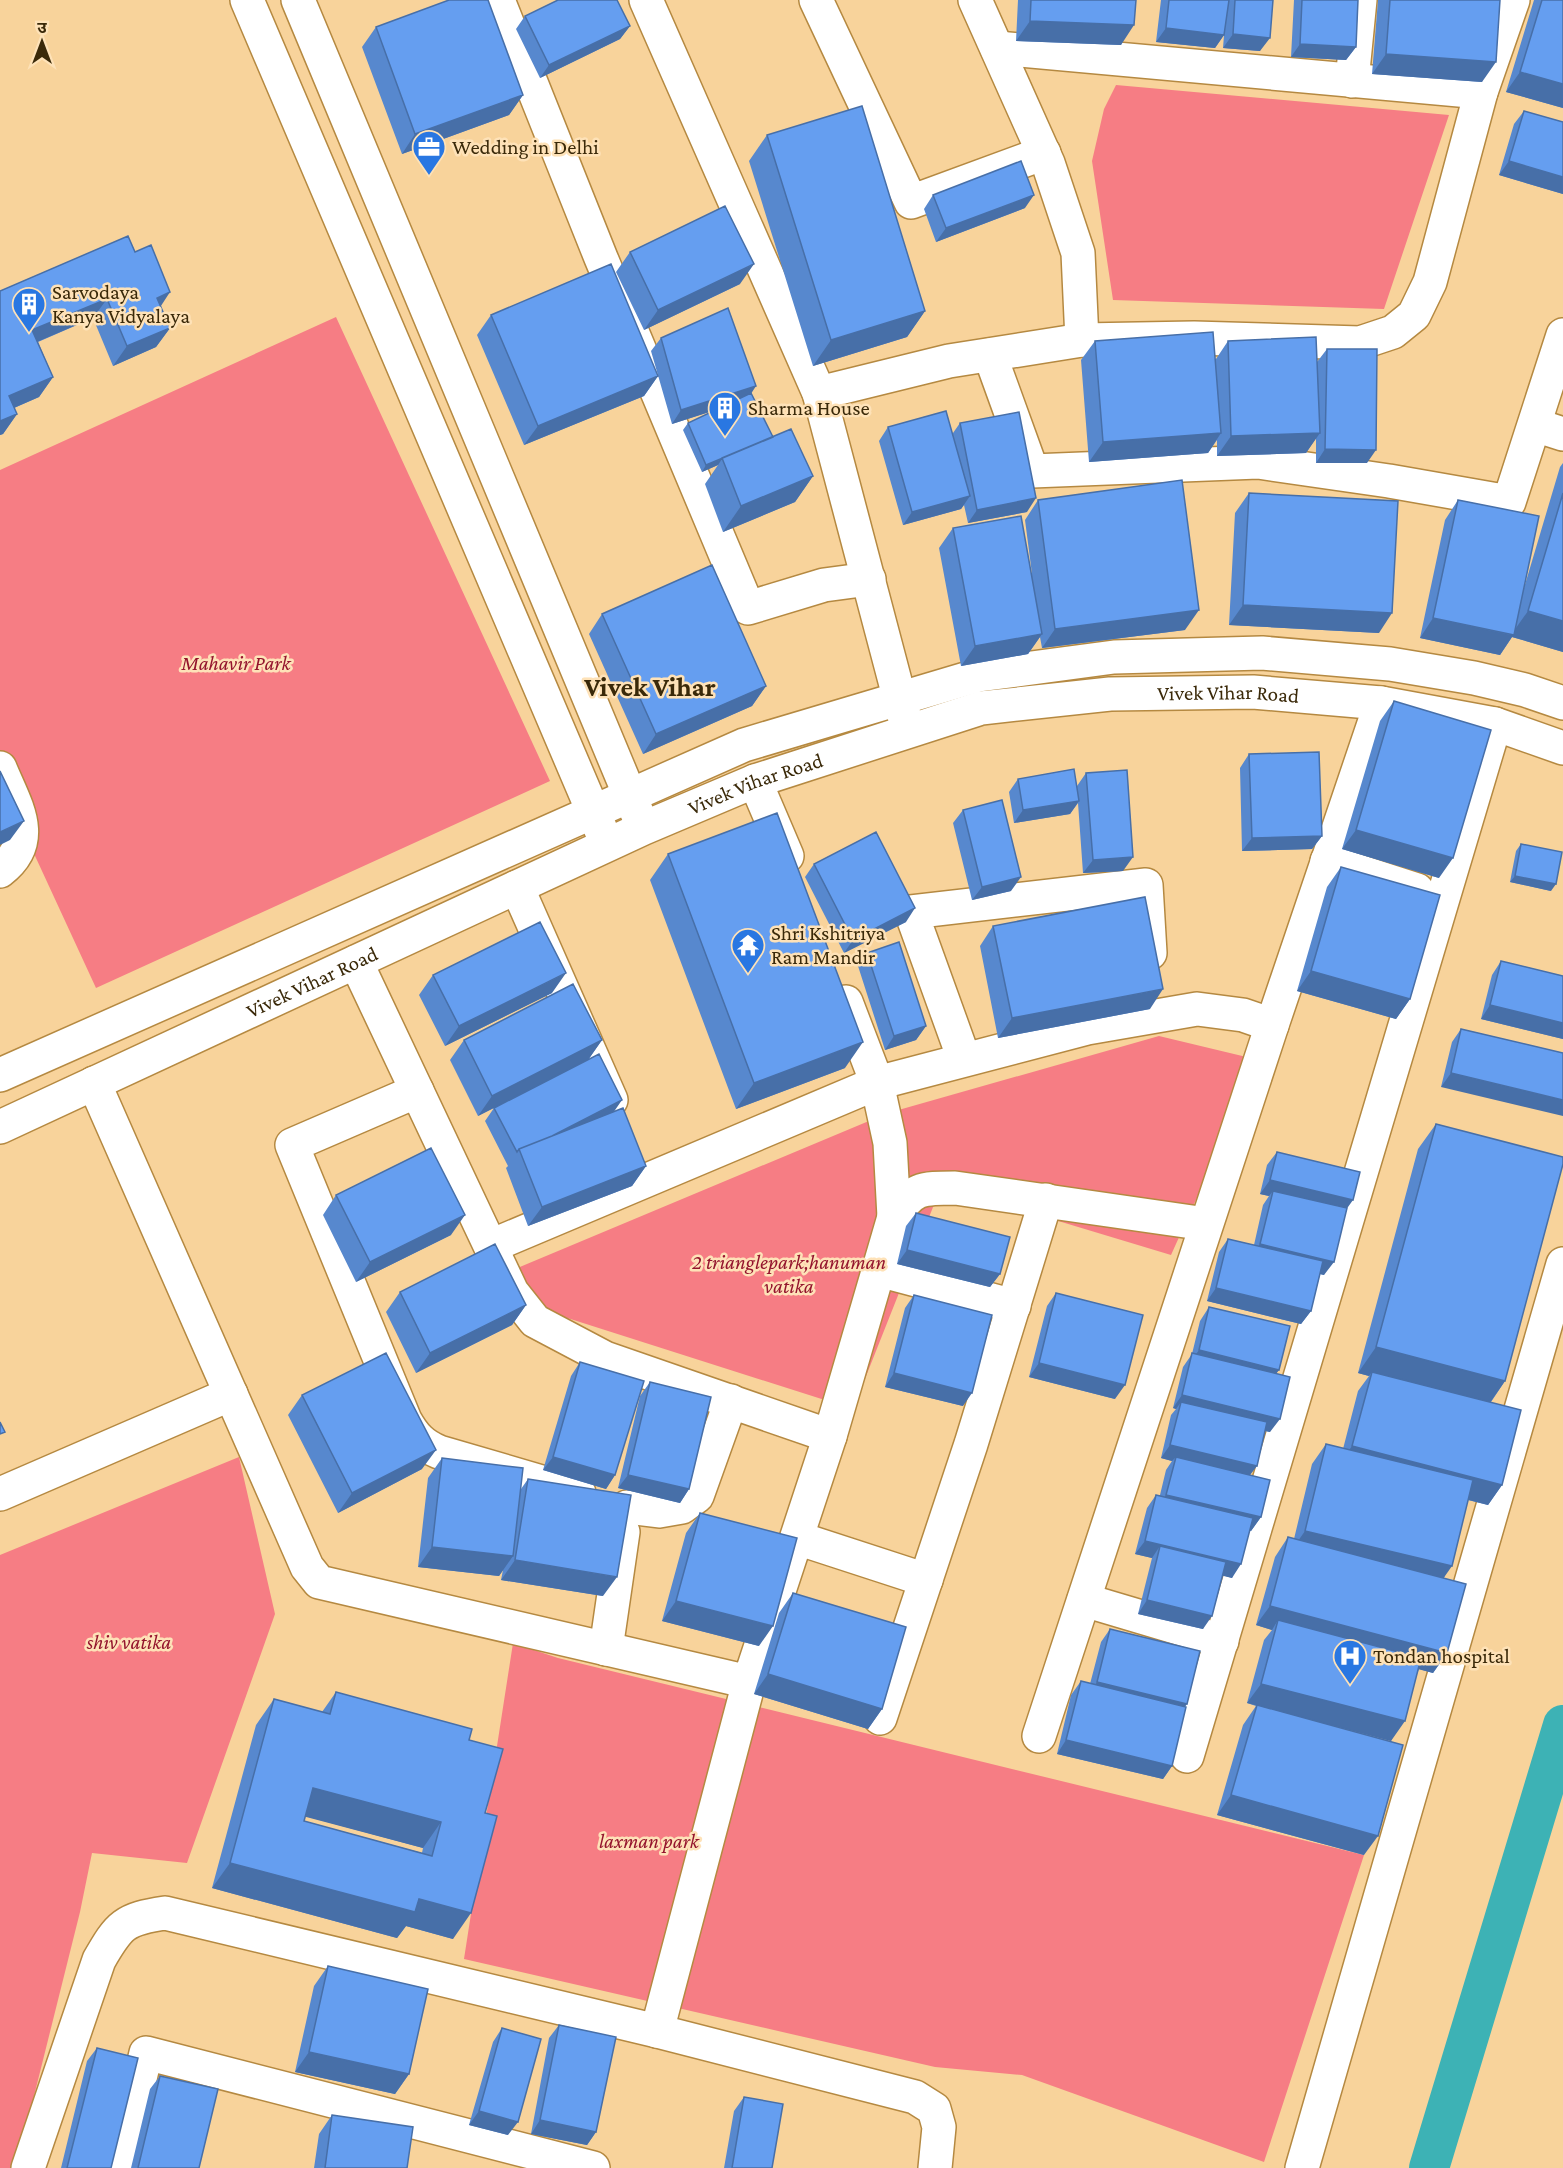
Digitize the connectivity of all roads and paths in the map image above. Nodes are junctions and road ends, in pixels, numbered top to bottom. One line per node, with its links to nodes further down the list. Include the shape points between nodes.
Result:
1 (247, 0): 28 (street)
2 (298, 0): 27 (street)
3 (498, 0): 18 (street, via 748,608 824,585)
4 (646, 0): 16 (street)
5 (816, 0): 12 (street, via 911,202)
6 (975, 0): 9 (street)
7 (1360, 0): 10 (street)
8 (1513, 0): 11 (street)
9 (997, 48): 10 (street, via 1126,45); 12 (street)
10 (1352, 81): 11 (street)
11 (1482, 92): 14 (street, via 1430,282 1414,315 1393,332 1360,343 1194,338)
12 (1044, 153): 14 (street, via 1078,253)
13 (1563, 335): 17 (street)
14 (1083, 340): 15 (street)
15 (990, 355): 16 (street, via 949,361); 17 (street, via 1032,471 1258,462 1509,502)
16 (819, 393): 18 (street)
17 (1549, 429)
18 (869, 579): 19 (street)
19 (899, 699): 21 (street, Vivek Vihar Road, via 979,675 1114,657 1262,653 1390,664 1474,678); 23 (street); 27 (street, Vivek Vihar Road, via 744,745)
20 (1381, 703): 22 (street, Vivek Vihar Road); 23 (street, Vivek Vihar Road, via 1253,692 1110,694 981,708); 31 (street)
21 (1563, 703)
22 (1495, 724): 24 (street, Vivek Vihar Road); 35 (street)
23 (910, 733): 26 (street, Vivek Vihar Road)
24 (1563, 748)
25 (0, 768): 32 (street, via 21,822 22,840 16,855)
26 (755, 781): 29 (street, Vivek Vihar Road); 33 (street)
27 (630, 795): 28 (street, Vivek Vihar Road); 29 (street)
28 (593, 811): 30 (street); 41 (street, Vivek Vihar Road)
29 (644, 828): 30 (street, Vivek Vihar Road)
30 (608, 845): 34 (street, Vivek Vihar Road)
31 (1328, 861): 35 (street); 39 (street)
32 (0, 871)
33 (799, 884)
34 (517, 887): 36 (street, Vivek Vihar Road); 46 (street)
35 (1444, 899): 62 (street)
36 (356, 962): 42 (street, Vivek Vihar Road); 44 (street)
37 (835, 974): 43 (street)
38 (1154, 1016): 39 (street, via 1197,1009 1243,1015); 40 (street, via 1087,1028); 40 (street, via 1146,885 911,912)
39 (1272, 1025): 49 (street)
40 (964, 1059): 43 (street)
41 (0, 1075)
42 (94, 1083): 45 (street, Vivek Vihar Road); 54 (street)
43 (877, 1083): 46 (street); 48 (street, via 890,1143)
44 (417, 1091): 50 (street); 58 (street, via 292,1145 405,1420 425,1446 438,1452)
45 (0, 1127)
46 (646, 1181): 50 (street)
47 (1046, 1200): 48 (street, via 955,1188 923,1188 906,1198); 49 (street); 53 (street)
48 (894, 1217): 52 (street)
49 (1206, 1224): 61 (street)
50 (491, 1246): 55 (street, via 512,1292 535,1321 605,1358)
51 (1563, 1264): 73 (street)
52 (879, 1270): 53 (street); 56 (street)
53 (1014, 1306): 60 (street)
54 (231, 1394): 57 (street); 63 (street, via 307,1567 319,1582)
55 (731, 1401): 56 (street); 58 (street, via 697,1496 682,1507 659,1511)
56 (830, 1436): 59 (street)
57 (0, 1494)
58 (627, 1507): 63 (street)
59 (797, 1538): 60 (street); 64 (street)
60 (926, 1580): 65 (street)
61 (1084, 1600): 62 (street); 66 (street)
62 (1222, 1641): 67 (street)
63 (606, 1649): 64 (street)
64 (749, 1682): 68 (street)
65 (880, 1718)
66 (1039, 1736)
67 (1187, 1756)
68 (657, 2031): 69 (street, via 165,1913 136,1917 113,1935 99,1960); 72 (street, via 915,2097 934,2109 939,2127)
69 (28, 2168)
70 (119, 2168): 71 (street, via 146,2053)
71 (593, 2168)
72 (934, 2168)
73 (1302, 2168)

